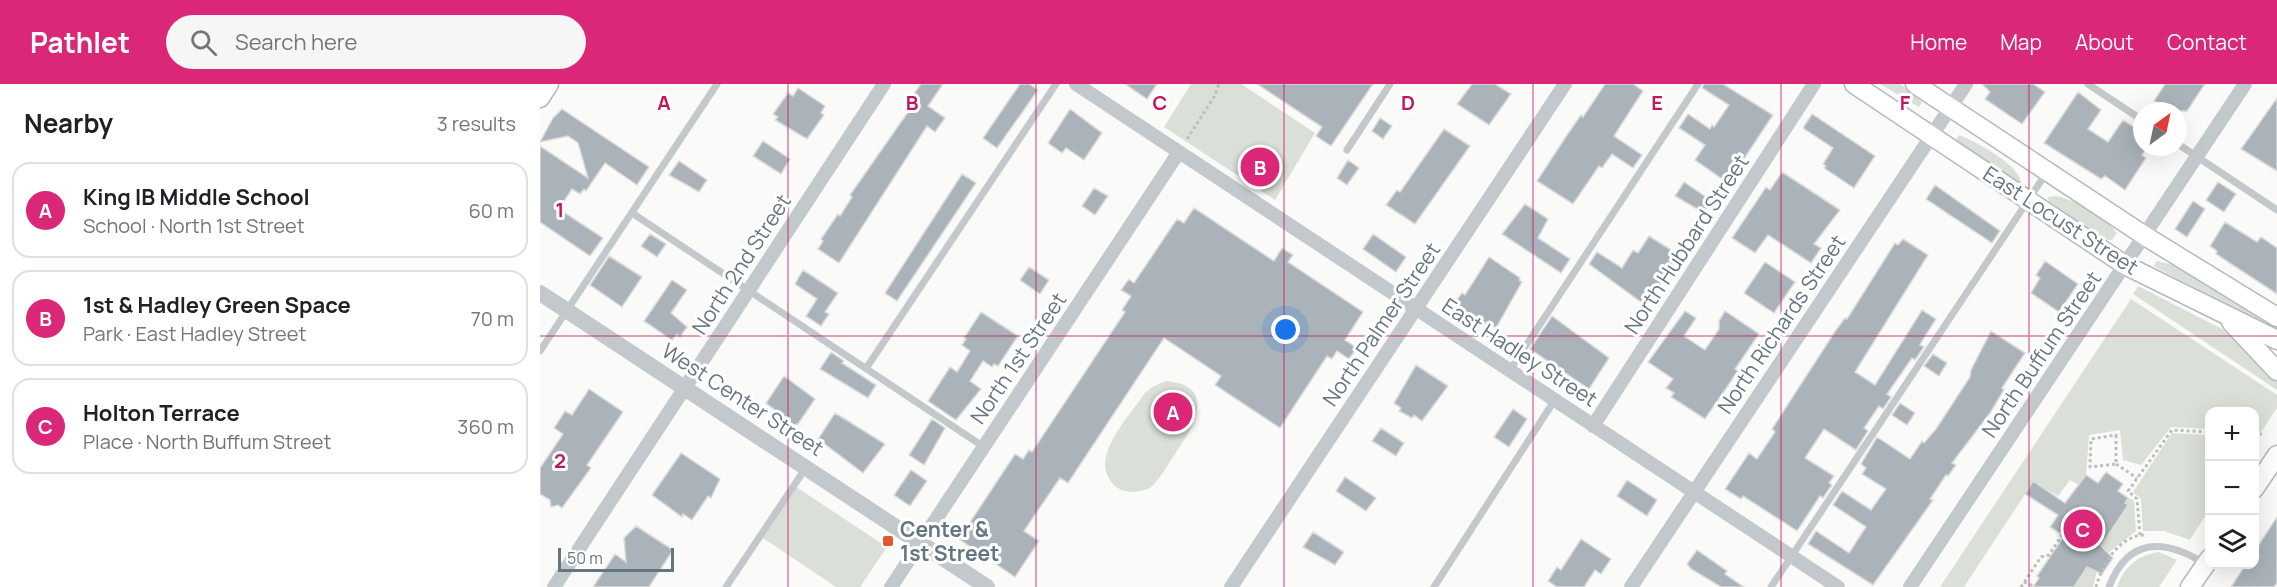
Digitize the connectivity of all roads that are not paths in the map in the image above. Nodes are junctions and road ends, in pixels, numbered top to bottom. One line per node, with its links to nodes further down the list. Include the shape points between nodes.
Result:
1 (549, 84): 17 (main road)
2 (717, 84): 28 (lane)
3 (884, 84): 31 (street, North 2nd Street)
4 (1056, 84): 39 (lane)
5 (1077, 84): 23 (street, East Hadley Street)
6 (1390, 84): 21 (lane)
7 (1565, 84): 33 (street, North Palmer Street)
8 (1698, 84): 41 (lane)
9 (1814, 84): 44 (street, North Hubbard Street)
10 (1854, 84): 20 (main road, East Locust Street)
11 (1915, 84): 18 (main road, East Locust Street)
12 (1966, 84): 18 (street, North Richards Street)
13 (2088, 84): 16 (lane)
14 (2107, 84): 16 (lane)
15 (2245, 84): 24 (street, North Buffum Street)
16 (2101, 93): 19 (lane)
17 (540, 98)
18 (1951, 107): 20 (street, North Richards Street); 25 (main road, East Locust Street)
19 (2133, 114)
20 (1932, 135): 26 (main road, East Locust Street); 49 (street, North Richards Street)
21 (1347, 150)
22 (2187, 150): 24 (lane)
23 (1179, 152): 33 (street, East Hadley Street); 45 (street, North 1st Street)
24 (2198, 157): 27 (lane); 29 (street, North Buffum Street)
25 (2048, 171): 26 (lane); 29 (main road, East Locust Street)
26 (2030, 200): 30 (main road, East Locust Street); 51 (lane)
27 (2277, 210)
28 (633, 213): 31 (lane); 34 (lane)
29 (2145, 236): 30 (street, North Buffum Street); 36 (main road, East Locust Street)
30 (2125, 265): 35 (main road, East Locust Street); 63 (street, North Buffum Street)
31 (749, 290): 39 (lane); 42 (street, North 2nd Street)
32 (541, 297): 34 (street, West Center Street)
33 (1416, 309): 41 (street, East Hadley Street); 58 (street, North Palmer Street)
34 (567, 310): 38 (lane); 42 (street, West Center Street)
35 (2221, 313): 37 (main road, East Locust Street); 40 (main road)
36 (2277, 317)
37 (2277, 340)
38 (540, 351)
39 (867, 367): 45 (lane)
40 (2277, 371)
41 (1509, 372): 43 (street, East Hadley Street)
42 (684, 387): 47 (street, West Center Street); 54 (street, North 2nd Street)
43 (1554, 401): 44 (street, East Hadley Street); 59 (lane)
44 (1593, 426): 49 (street, East Hadley Street)
45 (984, 447): 50 (street, North 1st Street)
46 (2277, 455): 48 (main road)
47 (806, 468): 50 (street, West Center Street); 55 (lane)
48 (2259, 482)
49 (1693, 493): 51 (street, East Hadley Street); 60 (street, North Richards Street)
50 (921, 543): 56 (street, North 1st Street); 57 (street, West Center Street)
51 (1791, 557): 61 (lane); 62 (street, East Hadley Street)
52 (2205, 560): 64 (lane, via 2170,546 2152,546 2123,560)
53 (2205, 564): 65 (main road)
54 (554, 587)
55 (726, 587)
56 (891, 587)
57 (987, 587)
58 (1231, 587)
59 (1434, 587)
60 (1631, 587)
61 (1771, 587)
62 (1838, 587)
63 (1910, 587)
64 (2109, 587)
65 (2190, 587)

